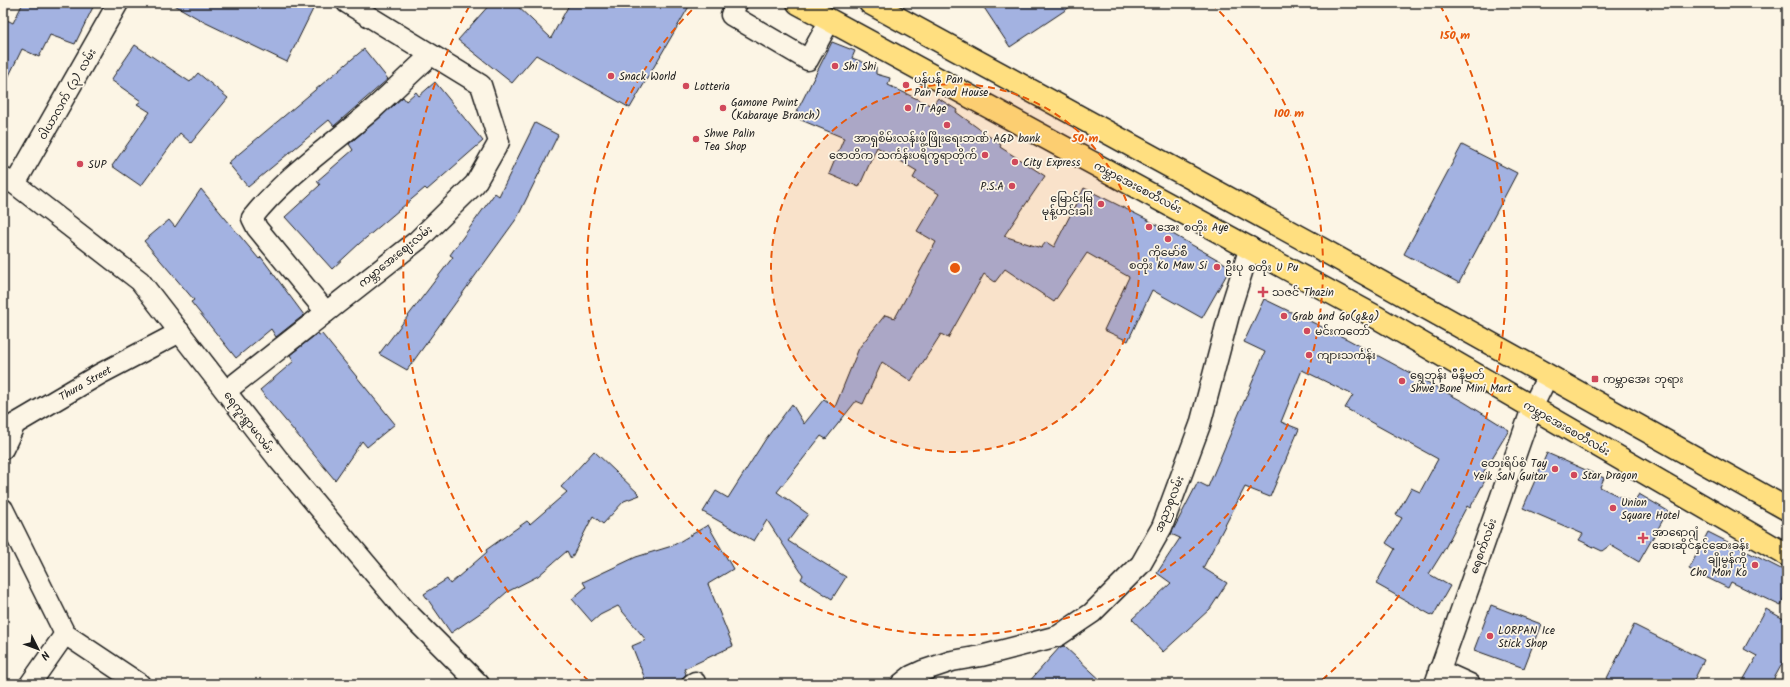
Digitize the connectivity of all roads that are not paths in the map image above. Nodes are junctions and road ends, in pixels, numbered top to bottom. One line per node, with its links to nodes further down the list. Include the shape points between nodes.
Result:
1 (118, 3): 8 (street, ဝါယာလက် (၃) လမ်း)
2 (347, 3): 7 (street)
3 (737, 3): 6 (street, via 731,15 808,60)
4 (798, 3): 6 (main road, ကမ္ဘာအေးစေတီလမ်း)
5 (870, 3): 12 (main road, via 1307,240)
6 (830, 20): 9 (main road, ကမ္ဘာအေးစေတီလမ်း)
7 (431, 55): 10 (street, via 306,164 252,218 257,228); 10 (street, ကမ္ဘာအေးဈေးလမ်း, via 481,85 499,142 475,184 418,240)
8 (9, 181): 11 (street, ရေကူးရွာမလမ်း, via 140,281)
9 (1250, 247): 14 (main road, ကမ္ဘာအေးစေတီလမ်း); 24 (street, အညာစုလမ်း, via 1231,307 1200,425 1162,527 1141,564 1092,613 1058,636 944,663 922,670)
10 (326, 312): 13 (street, ကမ္ဘာအေးဈေးလမ်း)
11 (180, 332): 13 (street, ရေကူးရွာမလမ်း); 15 (street, Thura Street, via 100,374 15,424)
12 (1548, 375): 14 (street, ရေစက်လမ်း); 17 (main road)
13 (226, 391): 23 (street, ရေကူးရွာမလမ်း, via 278,459 405,610)
14 (1532, 408): 18 (main road, ကမ္ဘာအေးစေတီလမ်း); 20 (street, ရေစက်လမ်း)
15 (3, 449)
16 (3, 509): 19 (street)
17 (1787, 509)
18 (1784, 548)
19 (65, 634): 21 (street); 22 (street)
20 (1437, 677): 25 (street)
21 (30, 684)
22 (140, 684)
23 (479, 684)
24 (901, 684)
25 (1470, 684)

